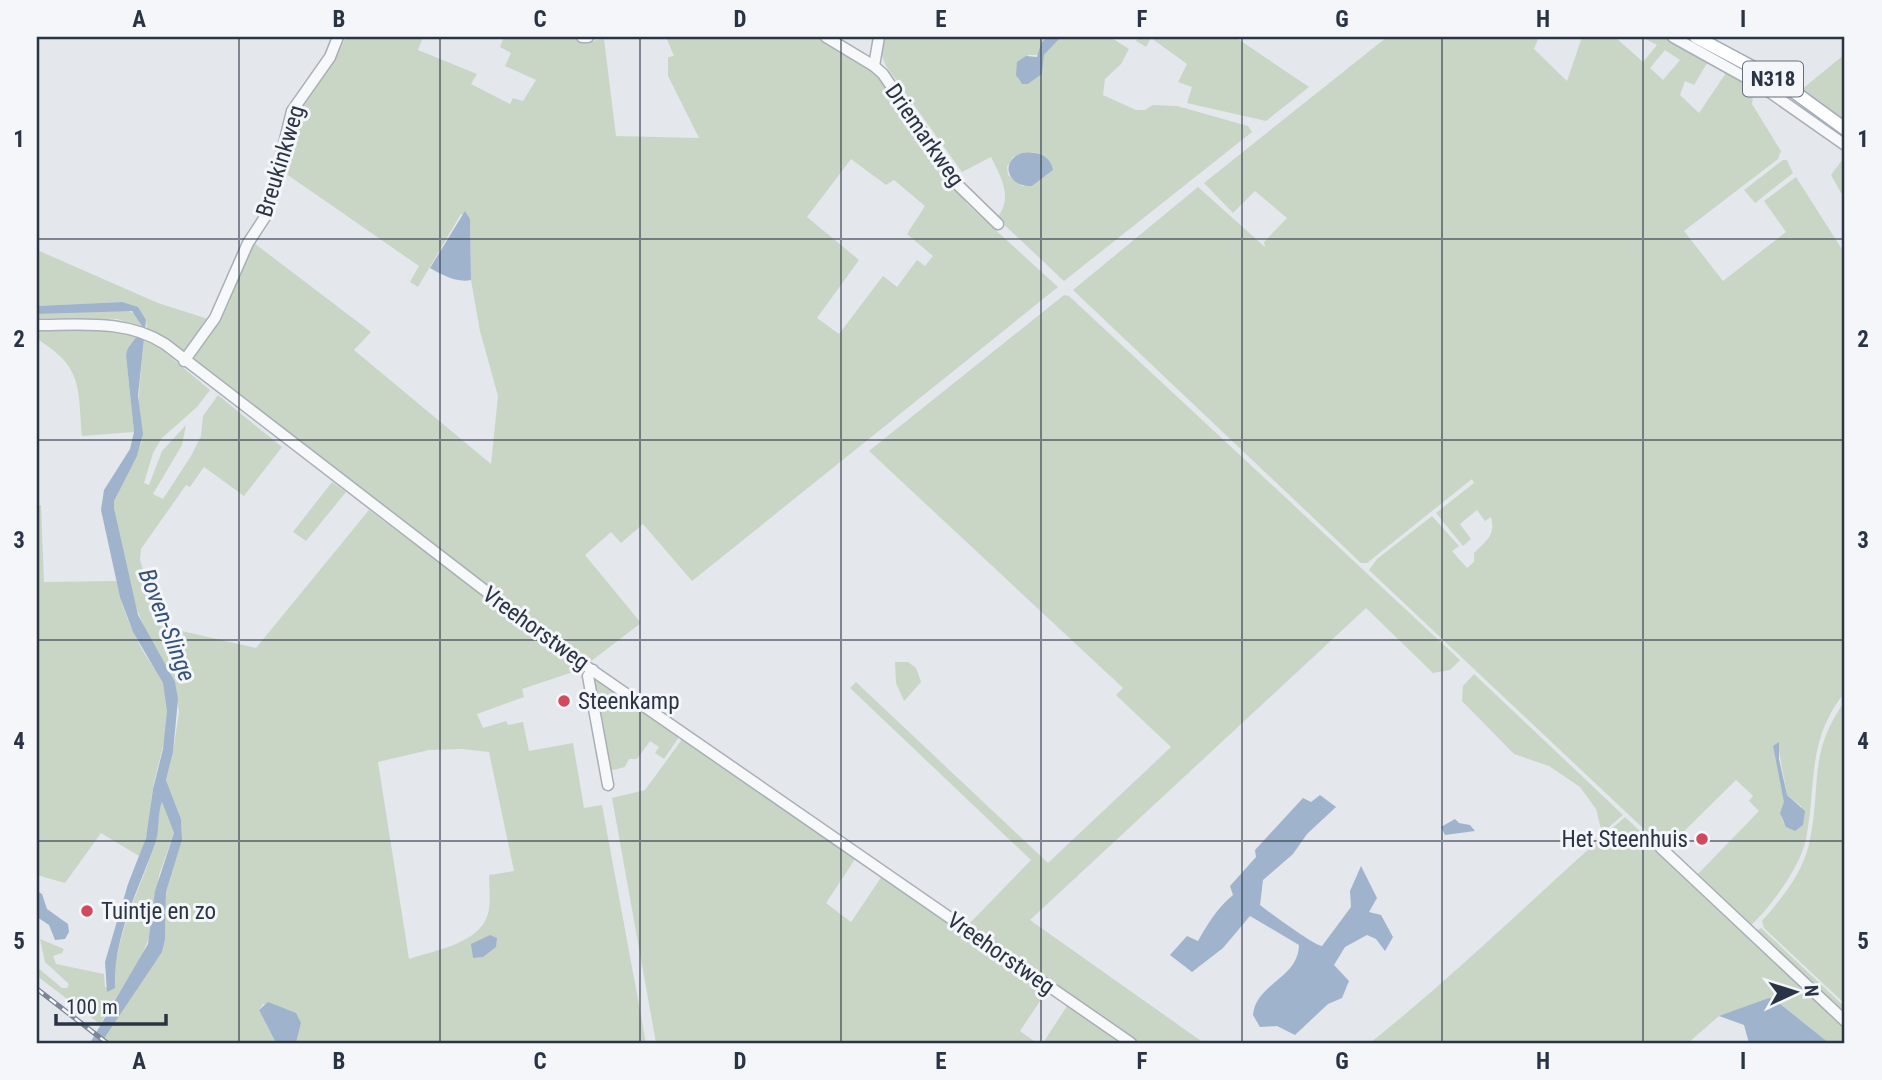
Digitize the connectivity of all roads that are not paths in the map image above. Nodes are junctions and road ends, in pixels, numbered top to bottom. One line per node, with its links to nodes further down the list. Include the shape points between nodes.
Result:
1 (338, 37): 13 (street, Breukinkweg, via 330,57 292,111 267,214 248,243 215,318)
2 (582, 37): 3 (street)
3 (589, 37)
4 (826, 37): 8 (street)
5 (879, 37): 8 (street, Driemarkweg)
6 (1673, 37): 10 (street, via 1761,86)
7 (1696, 37): 9 (main road, N318, via 1782,83)
8 (874, 66): 11 (street, Driemarkweg, via 959,186)
9 (1845, 129)
10 (1845, 145)
11 (998, 225)
12 (37, 325): 13 (street, Vreehorstweg, via 95,325 143,333)
13 (184, 361): 14 (street, Vreehorstweg)
14 (593, 670): 15 (street, via 588,676); 18 (street, Vreehorstweg)
15 (608, 785)
16 (1661, 848): 17 (street)
17 (1845, 1021)
18 (1130, 1043)

